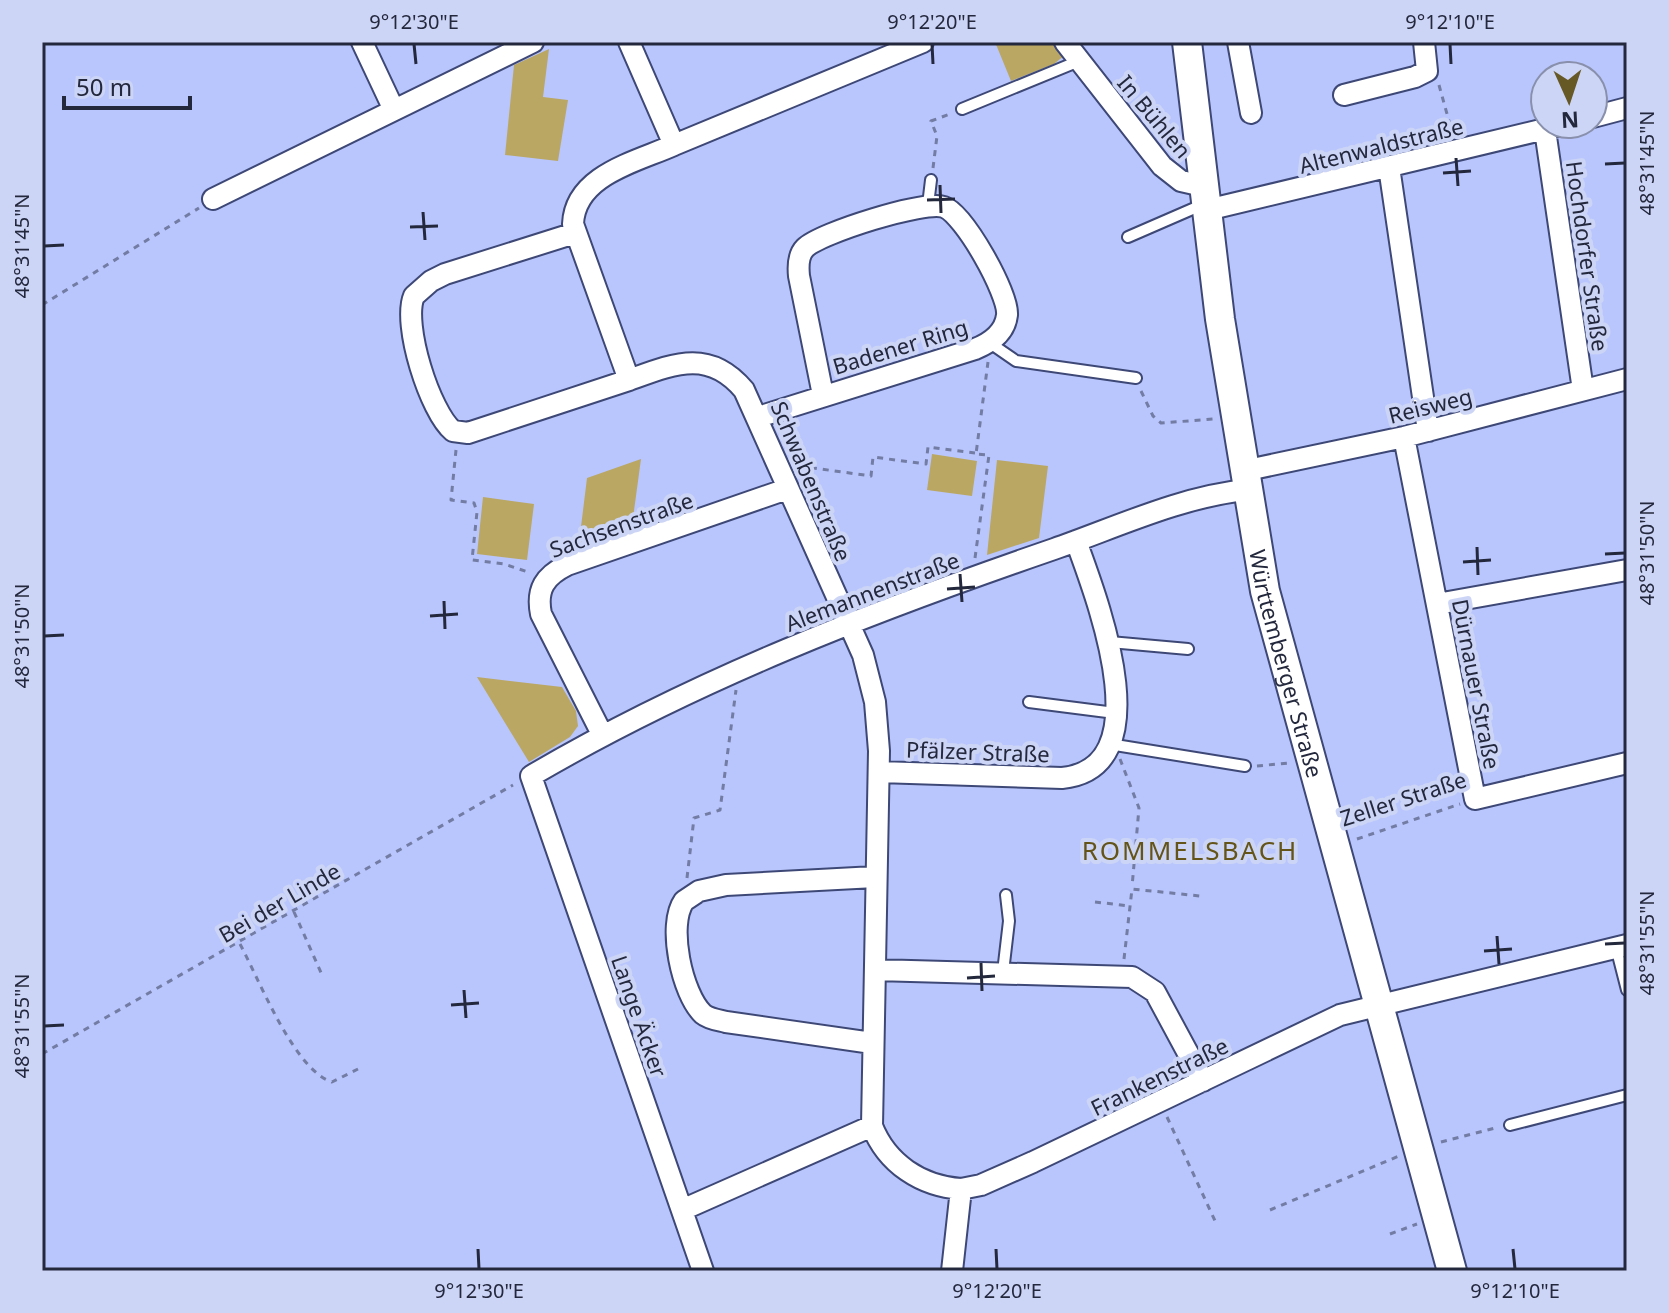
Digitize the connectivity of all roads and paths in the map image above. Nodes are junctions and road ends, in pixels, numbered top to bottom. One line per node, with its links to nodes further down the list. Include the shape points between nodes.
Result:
1 (362, 42): 13 (street)
2 (533, 42): 13 (street)
3 (629, 42): 17 (street)
4 (923, 42): 17 (street)
5 (1065, 42): 9 (street, In Bühlen)
6 (1187, 42): 22 (main road, Württemberger Straße)
7 (1238, 42): 14 (street)
8 (1424, 42): 10 (street)
9 (1079, 61): 12 (lane); 22 (street, In Bühlen, via 1162,166)
10 (1427, 71): 11 (street); 18 (path, via 1438,79)
11 (1344, 95)
12 (962, 109): 20 (path, via 931,121 937,136)
13 (394, 110): 21 (street)
14 (1251, 113)
15 (1529, 134): 18 (street, Altenwaldstraße)
16 (1546, 140): 31 (street, Hochdorfer Straße)
17 (674, 145): 24 (street, via 588,186 576,206)
18 (1457, 151): 19 (street, Altenwaldstraße)
19 (1389, 167): 22 (street, Altenwaldstraße); 36 (street)
20 (931, 180): 23 (lane)
21 (213, 199): 26 (path)
22 (1205, 200): 25 (lane); 33 (main road, Württemberger Straße)
23 (928, 205): 27 (street, Badener Ring, via 945,207 963,222 1003,295 1007,317); 32 (street, Badener Ring, via 816,241 800,255 799,276)
24 (575, 233): 30 (street); 35 (street, via 445,274 414,296 408,315 413,340 438,412)
25 (1128, 237)
26 (42, 305)
27 (990, 343): 28 (lane, Badener Ring, via 1016,361); 32 (street, Badener Ring); 38 (path)
28 (1136, 378): 33 (path, via 1161,423)
29 (1627, 379): 31 (street, Reisweg)
30 (629, 380): 34 (street, Schwabenstraße, via 680,364 707,364 737,382); 35 (street, Schwabenstraße, via 486,429)
31 (1583, 390): 36 (street, Reisweg)
32 (823, 395): 34 (street, Badener Ring)
33 (1234, 416): 40 (main road, Württemberger Straße)
34 (758, 417): 39 (street, Schwabenstraße)
35 (453, 431): 45 (path, via 451,500 474,503 472,560 522,569)
36 (1428, 431): 37 (street, Reisweg)
37 (1404, 437): 40 (street, Reisweg); 46 (street, Dürnauer Straße)
38 (976, 454): 39 (path, via 928,447 926,464 873,457 871,476); 44 (path, via 989,455)
39 (776, 463): 41 (street, Schwabenstraße)
40 (1244, 480): 42 (street, Alemannenstraße); 55 (main road, Württemberger Straße, via 1265,591)
41 (787, 489): 45 (street, Sachsenstraße, via 567,565); 47 (street, Schwabenstraße)
42 (1076, 541): 44 (street, Alemannenstraße); 48 (street)
43 (1627, 570): 46 (street)
44 (972, 578): 47 (street, Alemannenstraße)
45 (543, 581): 53 (street, Sachsenstraße, via 541,614)
46 (1437, 604): 60 (street, Dürnauer Straße)
47 (849, 622): 50 (street, Alemannenstraße); 58 (street, Schwabenstraße, via 875,702)
48 (1110, 642): 49 (lane); 52 (street)
49 (1188, 649)
50 (738, 671): 53 (street, Alemannenstraße); 66 (path, via 720,810 694,818)
51 (1029, 702): 52 (lane)
52 (1115, 713): 54 (street)
53 (603, 736): 59 (street, Alemannenstraße)
54 (1115, 746): 57 (lane); 58 (street, Pfälzer Straße, via 1073,777); 63 (path, via 1139,808)
55 (1309, 758): 57 (path, via 1279,766); 61 (main road, Württemberger Straße)
56 (1627, 763): 60 (street, Zeller Straße)
57 (1245, 766)
58 (879, 772): 62 (street, Schwabenstraße)
59 (531, 776): 69 (path, Bei der Linde); 88 (street, Lange Äcker)
60 (1475, 799): 61 (path, Zeller Straße)
61 (1333, 847): 77 (main road, Württemberger Straße)
62 (875, 877): 66 (street, via 726,885 699,891); 72 (street, Schwabenstraße)
63 (1132, 889): 65 (path); 68 (path)
64 (1006, 895): 73 (lane)
65 (1200, 896)
66 (684, 901): 78 (street, via 674,924 677,947 704,1015)
67 (1095, 902): 68 (path)
68 (1130, 906): 74 (path)
69 (294, 912): 70 (path, Bei der Linde); 75 (path)
70 (240, 944): 79 (path, Bei der Linde); 80 (path, via 317,1077 332,1082)
71 (1622, 946): 76 (lane); 77 (street, Frankenstraße)
72 (875, 970): 73 (street); 78 (street, Schwabenstraße)
73 (1003, 972): 74 (street)
74 (1123, 975): 81 (street, via 1155,992)
75 (323, 977)
76 (1627, 990)
77 (1378, 1004): 81 (street, Frankenstraße, via 1340,1015); 86 (main road, Württemberger Straße)
78 (872, 1043): 85 (street, Schwabenstraße)
79 (42, 1054)
80 (358, 1069)
81 (1203, 1081): 83 (street, Frankenstraße)
82 (1627, 1095): 84 (lane)
83 (1160, 1102): 87 (street, Frankenstraße); 91 (path)
84 (1510, 1125): 86 (path)
85 (872, 1126): 87 (street, via 896,1163 932,1185); 88 (street)
86 (1417, 1149): 89 (path); 90 (main road, Württemberger Straße)
87 (961, 1189): 94 (street)
88 (682, 1210): 93 (street, Lange Äcker)
89 (1270, 1210)
90 (1435, 1217): 92 (path); 95 (main road, Württemberger Straße)
91 (1216, 1223)
92 (1390, 1234)
93 (703, 1271)
94 (952, 1271)
95 (1452, 1271)

